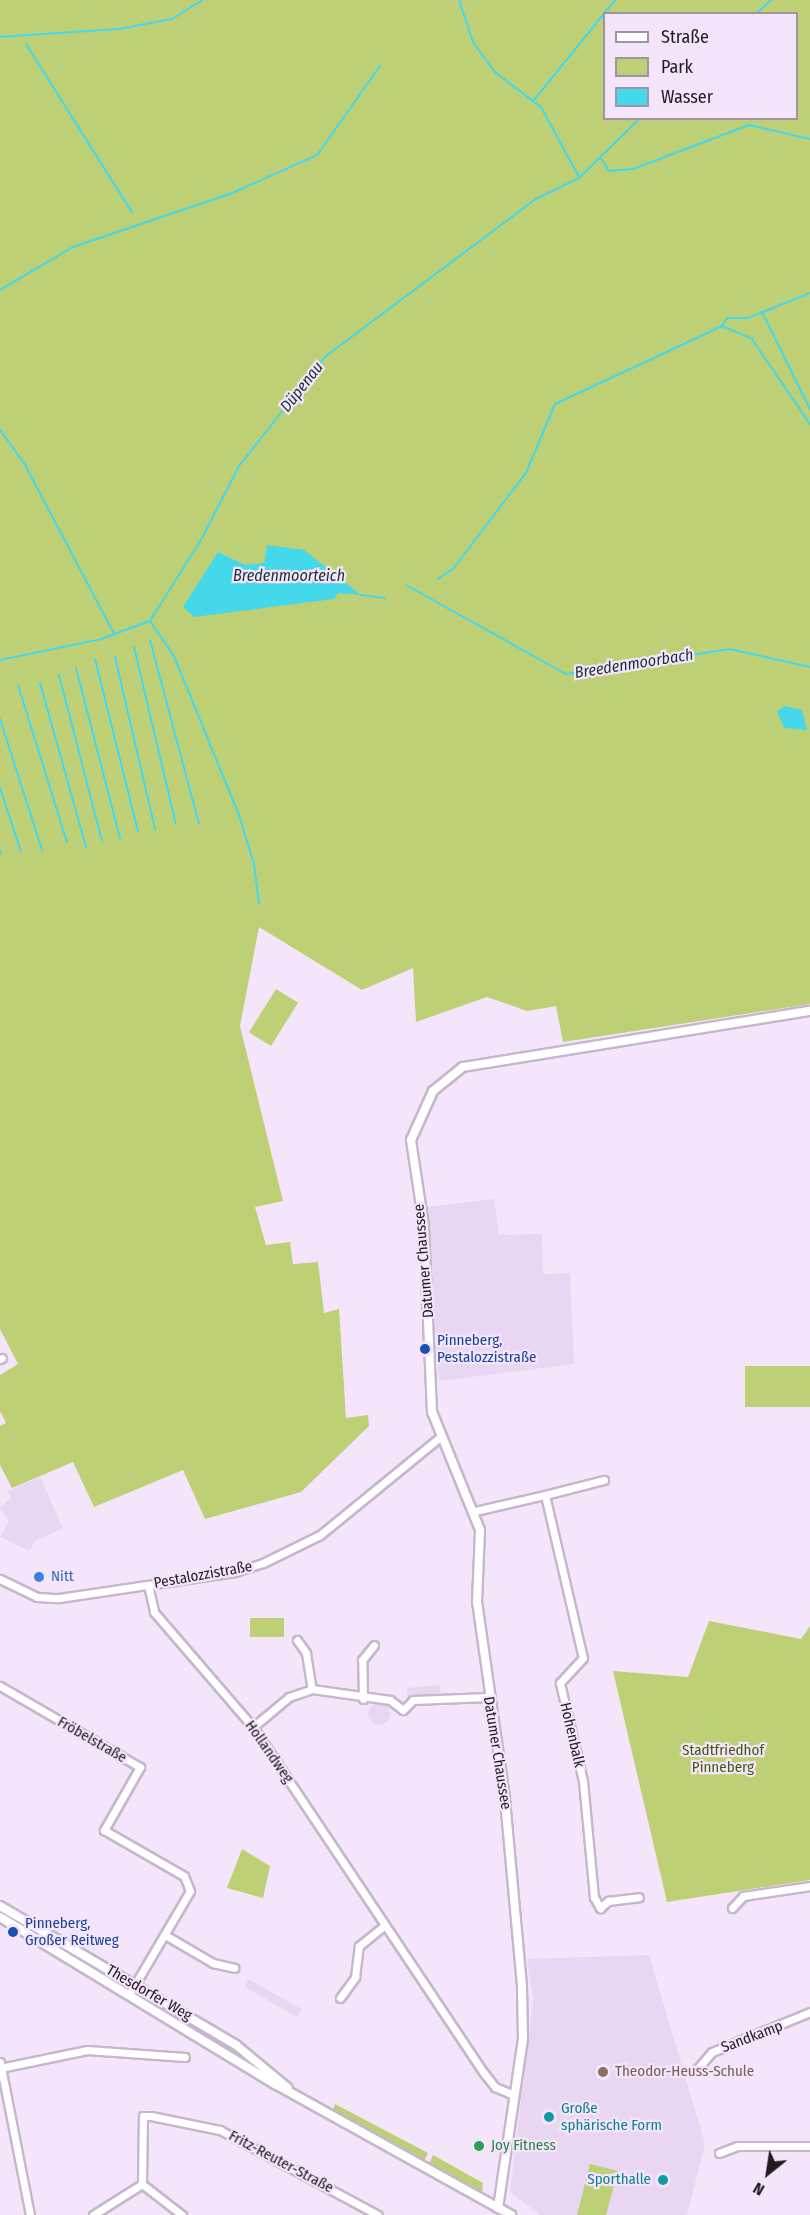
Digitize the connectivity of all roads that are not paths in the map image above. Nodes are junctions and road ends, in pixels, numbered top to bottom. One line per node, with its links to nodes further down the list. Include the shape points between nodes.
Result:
1 (810, 1011): 2 (street, Datumer Chaussee, via 483,1061 455,1072 433,1091 416,1122 410,1158 424,1226 432,1412)
2 (440, 1437): 5 (street, Datumer Chaussee); 7 (street, Pestalozzistraße, via 329,1529 284,1554 235,1572)
3 (604, 1480): 4 (street)
4 (545, 1496): 5 (street); 16 (street, Hohenbalk, via 583,1658 560,1683 583,1781 594,1897 600,1908 608,1900)
5 (476, 1511): 12 (street, Datumer Chaussee, via 477,1602)
6 (0, 1579): 7 (street, Pestalozzistraße, via 38,1597 59,1598)
7 (148, 1585): 14 (street, Hollandweg, via 154,1612)
8 (297, 1640): 11 (street, via 306,1653)
9 (374, 1645): 13 (street, via 362,1660)
10 (0, 1686): 21 (street, Fröbelstraße, via 140,1767 104,1830 184,1876 190,1891)
11 (312, 1689): 13 (street); 14 (street, via 289,1697)
12 (488, 1697): 13 (street, via 413,1700 403,1710 390,1700); 31 (street, Datumer Chaussee, via 505,1798 524,2011)
13 (363, 1699)
14 (253, 1727): 20 (street, Hollandweg)
15 (810, 1887): 18 (street, via 743,1896)
16 (639, 1897)
17 (0, 1906): 23 (street, Thesdorfer Weg)
18 (732, 1908)
19 (0, 1917): 24 (street, Thesdorfer Weg)
20 (384, 1926): 25 (street, via 359,1946 355,1977); 31 (street, Hollandweg, via 484,2073 495,2087)
21 (165, 1935): 22 (street, via 213,1963); 23 (street, Fröbelstraße)
22 (234, 1968)
23 (135, 1985): 24 (street, Fröbelstraße); 30 (street, Thesdorfer Weg, via 236,2045)
24 (130, 1993): 30 (street, Thesdorfer Weg)
25 (340, 1998)
26 (810, 2012): 29 (street, Sandkamp, via 712,2052)
27 (185, 2057): 28 (street, via 87,2050)
28 (0, 2066): 36 (street)
29 (698, 2068)
30 (290, 2090): 35 (street, Thesdorfer Weg)
31 (514, 2095): 35 (street, Datumer Chaussee)
32 (810, 2146): 33 (street, via 737,2146)
33 (719, 2153)
34 (142, 2184): 37 (street); 38 (street); 39 (street, Fritz-Reuter-Straße, via 143,2116 220,2130)
35 (497, 2211): 40 (street, Thesdorfer Weg)
36 (30, 2215)
37 (93, 2215)
38 (183, 2215)
39 (378, 2215)
40 (511, 2215)

